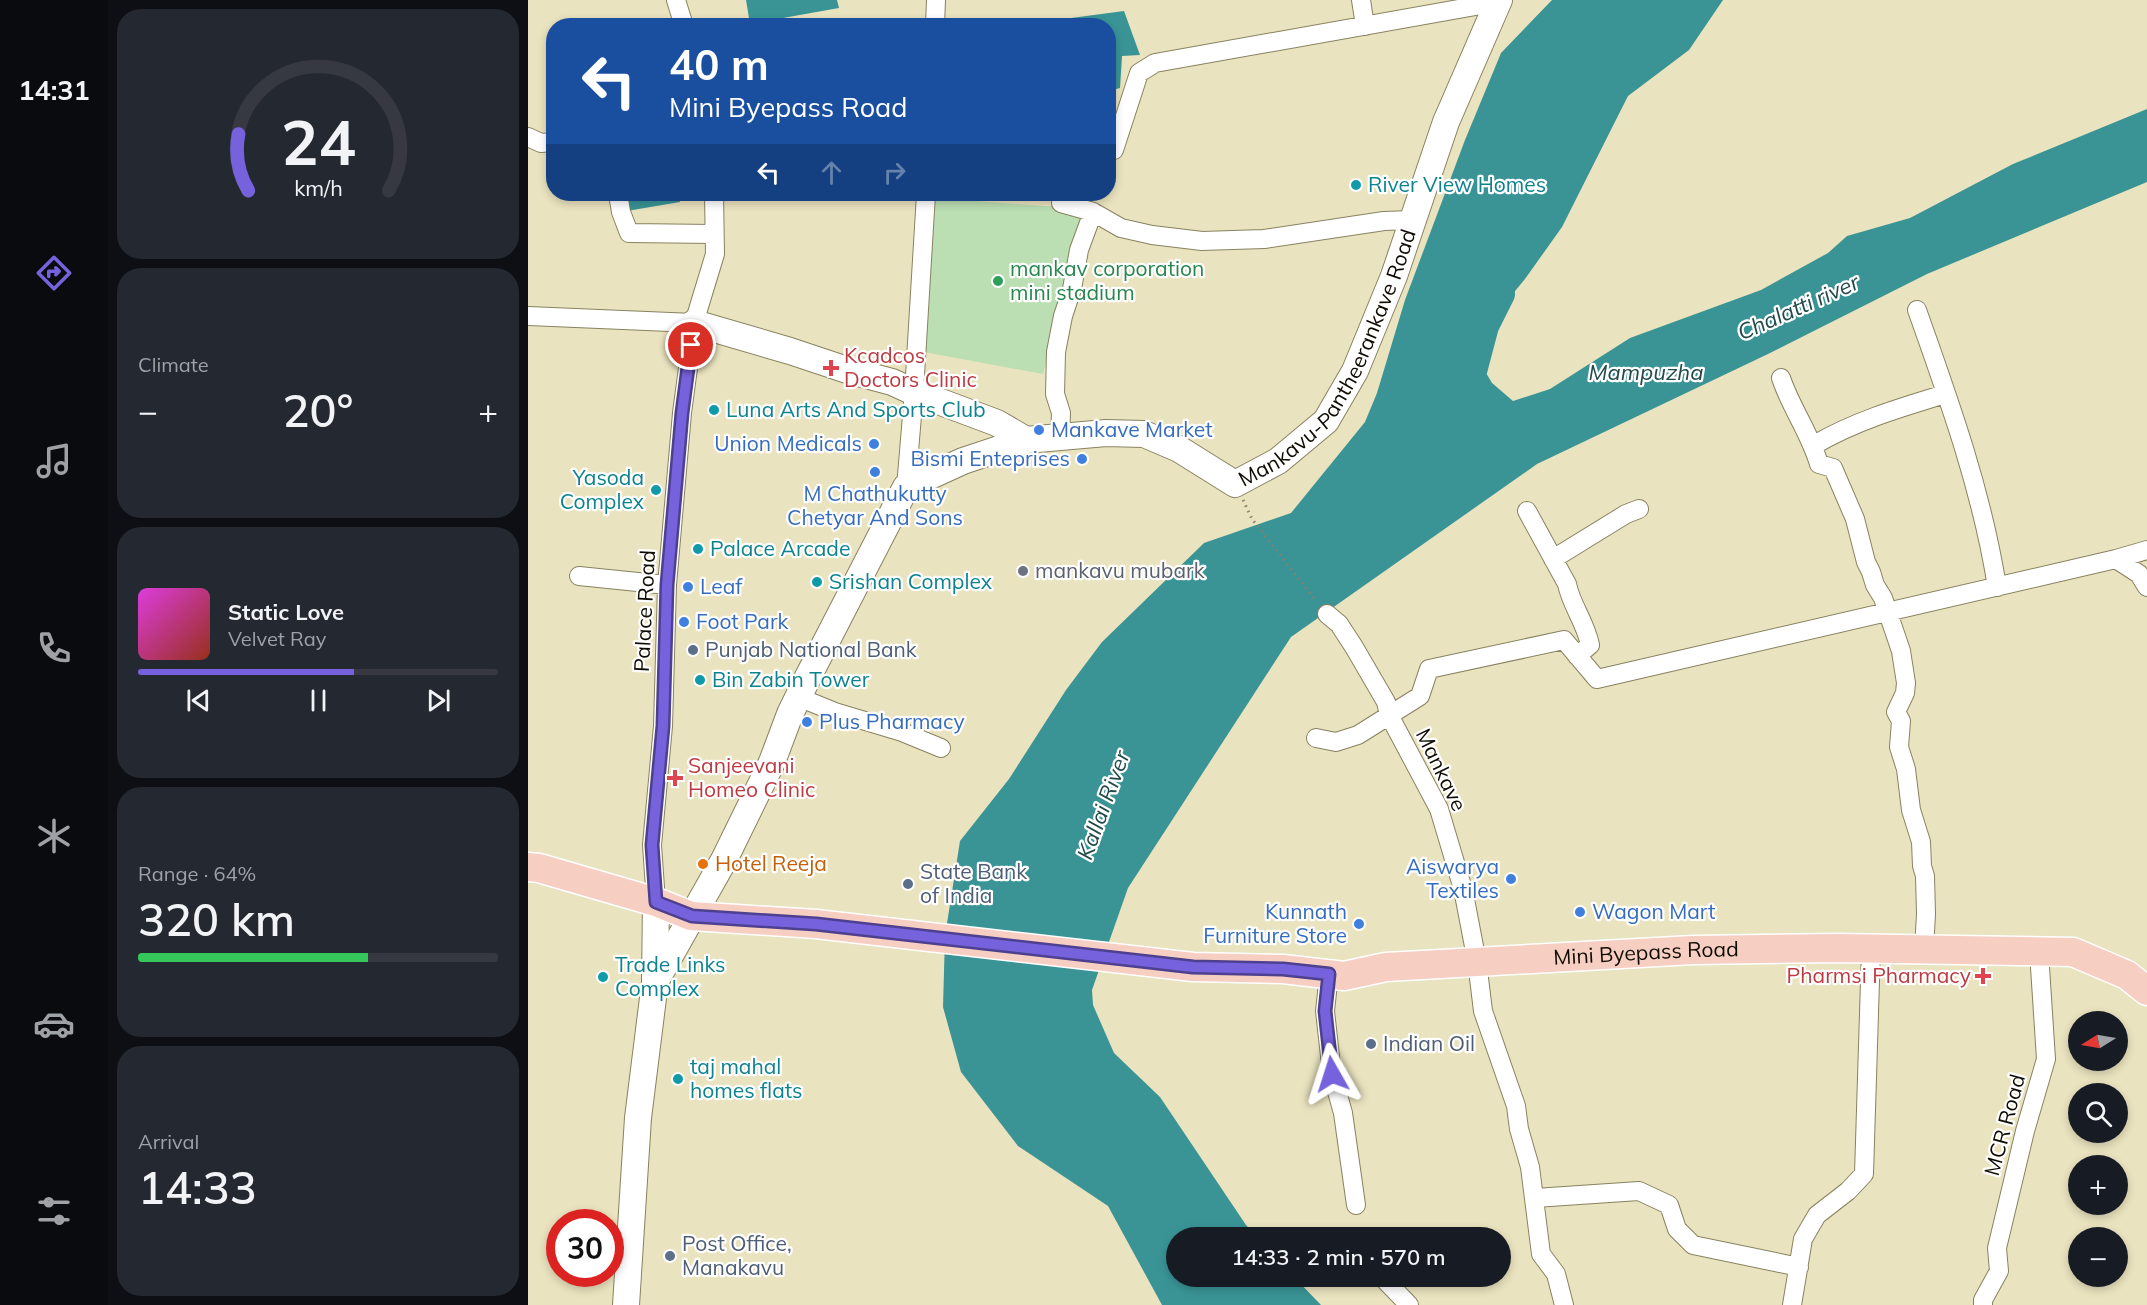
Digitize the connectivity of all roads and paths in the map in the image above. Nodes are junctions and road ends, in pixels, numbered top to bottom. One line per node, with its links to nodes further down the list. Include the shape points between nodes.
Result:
1 (676, 0): 5 (street)
2 (936, 0): 6 (street)
3 (1361, 0): 7 (street)
4 (1499, 1): 7 (street); 16 (main road, Mankavu-Pantheerankave Road, via 1446,122)
5 (682, 18)
6 (935, 18)
7 (1365, 26): 10 (street, via 1155,63 1139,73)
8 (528, 137): 9 (street)
9 (546, 143)
10 (1116, 144)
11 (619, 201): 17 (street, via 629,233)
12 (714, 201): 17 (street, Palace Road)
13 (926, 201): 22 (street)
14 (1061, 201): 15 (street)
15 (1093, 212): 16 (street, via 1120,228 1202,241 1264,238 1384,220); 24 (street, via 1079,250 1056,352)
16 (1413, 220): 27 (main road, Mankavu-Pantheerankave Road, via 1355,371 1326,421 1278,461)
17 (714, 234): 20 (street, Palace Road, via 715,254)
18 (1917, 310): 23 (street)
19 (528, 316): 20 (street)
20 (694, 323): 22 (main road); 35 (street, Palace Road)
21 (1781, 378): 26 (street)
22 (914, 392): 25 (main road, via 998,423); 28 (street)
23 (1945, 394): 26 (street, via 1879,414); 36 (street, via 1972,476)
24 (1060, 437): 25 (main road, Mankavu-Pantheerankave Road); 27 (main road, Mankavu-Pantheerankave Road, via 1144,434 1179,448)
25 (1026, 441): 28 (main road, Mankavu-Pantheerankave Road, via 963,461)
26 (1814, 445): 38 (street, via 1819,464 1833,468)
27 (1235, 484): 39 (path, via 1252,519)
28 (906, 488): 41 (main road)
29 (1639, 509): 32 (street)
30 (1527, 511): 32 (street)
31 (2147, 550): 33 (street)
32 (1553, 559): 40 (street, via 1588,636 1590,645)
33 (2116, 560): 36 (street); 37 (street, via 2139,574)
34 (579, 576): 35 (street)
35 (667, 585): 46 (street, Palace Road, via 663,726 652,845)
36 (1997, 587): 38 (street)
37 (2147, 587)
38 (1888, 612): 40 (street, via 1597,679); 49 (street, via 1901,651 1906,683 1896,712 1901,721 1899,747 1908,776 1925,876)
39 (1327, 614): 42 (street, Mankave, via 1339,624 1370,674)
40 (1577, 656): 42 (street, via 1564,640 1428,669 1420,696)
41 (798, 697): 44 (street); 47 (main road, via 772,762)
42 (1389, 715): 43 (street, via 1358,735 1336,742); 51 (street, Mankave, via 1438,809 1463,889)
43 (1316, 738)
44 (941, 748)
45 (528, 867): 46 (main road)
46 (656, 902): 47 (main road); 53 (main road)
47 (692, 916): 52 (main road, Mini Byepass Road, via 816,924 1136,962); 53 (main road)
48 (1870, 949): 49 (main road, Mini Byepass Road); 51 (main road, Mini Byepass Road, via 1693,950); 57 (street, via 1864,1174 1817,1215 1803,1239)
49 (1924, 950): 50 (main road, Mini Byepass Road)
50 (2039, 952): 54 (main road, Mini Byepass Road, via 2073,952 2127,975); 63 (street, MCR Road, via 2046,1059 1997,1248 1999,1271)
51 (1477, 962): 52 (main road, Mini Byepass Road, via 1386,968 1344,976); 55 (street, Mankave, via 1483,1011 1516,1106)
52 (1329, 974): 56 (street, via 1325,1011 1332,1074 1343,1113)
53 (655, 982): 59 (main road, via 638,1118)
54 (2147, 991)
55 (1535, 1198): 57 (street, via 1639,1191 1669,1205 1677,1229 1693,1245); 61 (street, Mankave, via 1541,1254 1556,1274)
56 (1356, 1205)
57 (1799, 1267): 62 (street)
58 (1392, 1287): 60 (street)
59 (626, 1305)
60 (1409, 1305)
61 (1564, 1305)
62 (1792, 1305)
63 (1983, 1305)

